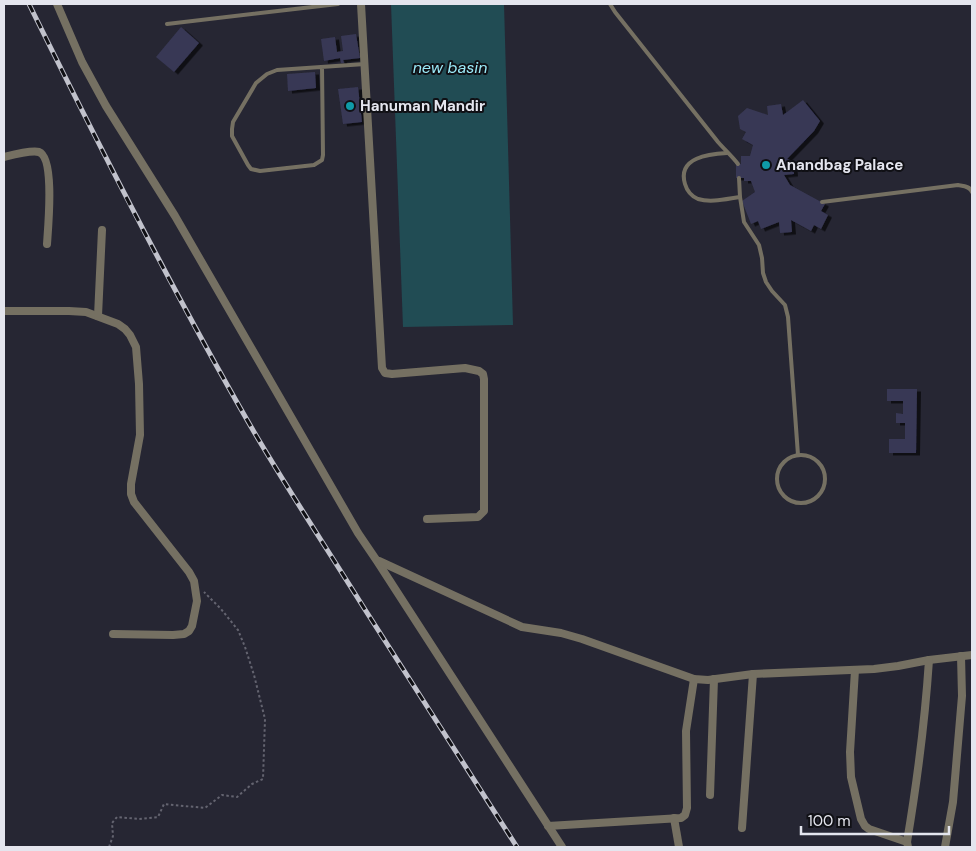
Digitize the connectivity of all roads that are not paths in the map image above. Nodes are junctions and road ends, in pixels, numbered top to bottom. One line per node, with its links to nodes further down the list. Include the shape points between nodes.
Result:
1 (57, 4): 21 (street, via 82,62 106,106 175,216)
2 (338, 4): 5 (lane)
3 (361, 4): 6 (street)
4 (610, 4): 8 (lane)
5 (167, 24)
6 (365, 64): 7 (lane); 20 (street, via 382,368 388,374 465,368 483,374 485,386 484,511 478,517)
7 (322, 67): 7 (lane, via 277,70 256,83 232,129 232,136 251,169 260,171 314,165 322,160)
8 (728, 153): 10 (lane); 13 (lane, via 694,159 684,174 685,183 695,198 715,201)
9 (4, 157): 16 (street, via 34,152 45,158 50,193)
10 (738, 164)
11 (739, 178): 13 (lane)
12 (972, 192): 14 (lane, via 966,186 958,185)
13 (740, 197): 19 (lane, via 744,222 759,245 766,282 785,305 788,316)
14 (822, 202)
15 (102, 230): 18 (street)
16 (47, 244)
17 (4, 310): 18 (street, via 78,311)
18 (98, 316): 22 (street, via 125,329 136,347 140,435 131,494 190,572 197,601 192,626 184,634)
19 (798, 455): 19 (lane, via 813,458 825,477 816,498 801,503 786,498 777,484 779,468 790,457)
20 (426, 519)
21 (377, 561): 28 (street, via 522,627 582,639); 32 (street)
22 (113, 634)
23 (972, 655): 24 (street)
24 (961, 656): 25 (street); 37 (street, via 962,696 953,802)
25 (929, 660): 26 (street); 34 (street)
26 (855, 670): 27 (street); 34 (street, via 850,769 861,819 869,829)
27 (753, 674): 29 (street); 33 (street)
28 (694, 679): 29 (street); 31 (street, via 686,731 685,815)
29 (714, 679): 30 (street)
30 (710, 795)
31 (674, 818): 32 (street); 36 (street)
32 (548, 826): 35 (street)
33 (742, 828)
34 (907, 845)
35 (562, 847)
36 (679, 847)
37 (945, 847)

